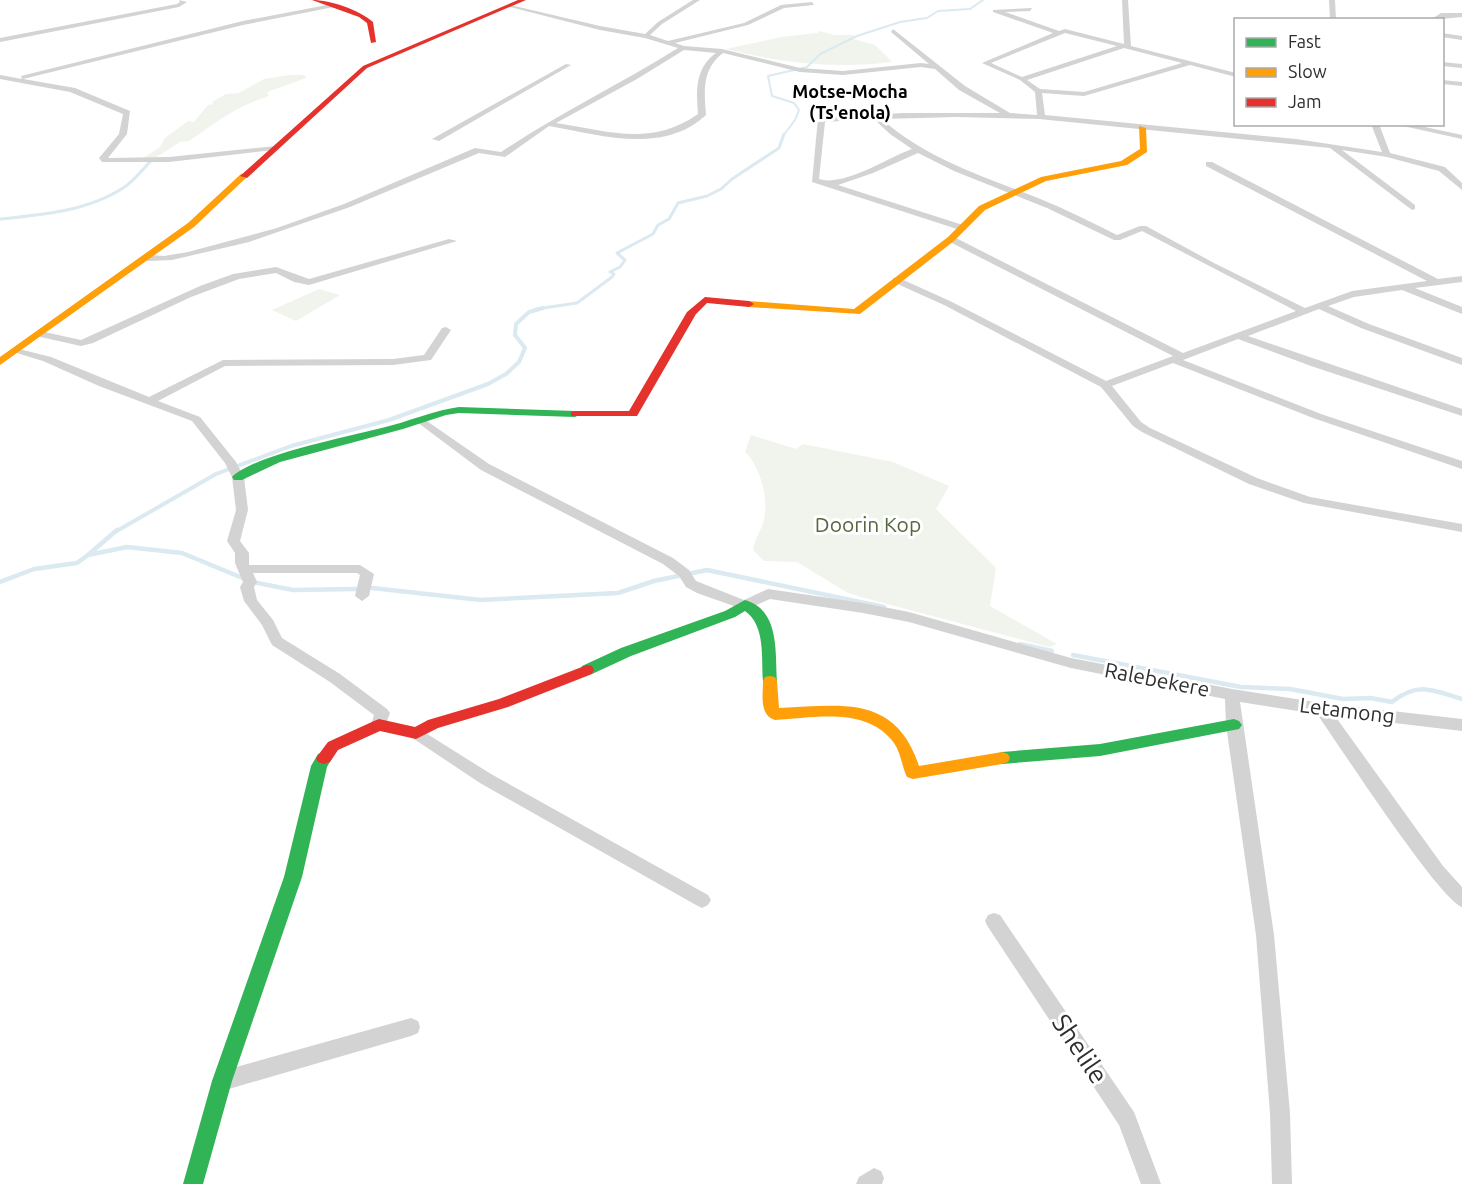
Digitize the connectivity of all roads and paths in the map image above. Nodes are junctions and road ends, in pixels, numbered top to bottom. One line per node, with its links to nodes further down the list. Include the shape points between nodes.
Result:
1 (182, 0): 14 (street, via 179,5)
2 (315, 0): 8 (street)
3 (697, 0): 18 (street, via 660,22)
4 (1125, 0): 22 (street)
5 (1332, 0): 12 (street)
6 (518, 3): 18 (street, via 600,28); 26 (street)
7 (812, 4): 21 (street, via 783,6 746,24)
8 (332, 6): 23 (street, via 369,22); 35 (street, via 243,23)
9 (1030, 9): 16 (street, via 995,11)
10 (92, 14): 14 (street)
11 (1462, 15): 13 (street)
12 (1334, 18)
13 (1436, 18)
14 (108, 19): 20 (street)
15 (893, 30): 31 (street)
16 (1058, 33): 22 (street, via 1065,31); 36 (street, via 985,63)
17 (1444, 35): 19 (street)
18 (646, 36): 21 (street)
19 (1462, 38)
20 (0, 40)
21 (667, 43): 24 (street)
22 (1127, 46): 27 (street); 36 (street)
23 (370, 47): 26 (street); 33 (street)
24 (683, 48): 25 (street); 43 (street)
25 (722, 51): 31 (street, via 780,66 830,73 921,65); 43 (street, via 702,69 702,115 684,127 650,138 635,138)
26 (389, 57): 33 (street)
27 (1190, 64): 32 (street, via 1228,68); 39 (street, via 1084,94)
28 (1444, 64): 30 (street)
29 (568, 65): 48 (street)
30 (1462, 66)
31 (939, 68): 40 (street, via 970,94)
32 (1234, 73)
33 (355, 75): 50 (street)
34 (0, 77): 35 (street)
35 (18, 79): 50 (street, via 72,90 127,113 123,134 105,160 183,160)
36 (1022, 80): 39 (street)
37 (1444, 82): 38 (street)
38 (1462, 84)
39 (1038, 91): 42 (street)
40 (1008, 116): 41 (street); 42 (street)
41 (876, 117): 51 (street); 56 (street, via 821,120 814,177)
42 (1041, 117): 46 (street)
43 (548, 124): 63 (street, via 502,155 478,150 268,235 164,260)
44 (1375, 126): 52 (street)
45 (1407, 126): 47 (street)
46 (1142, 128): 49 (street, via 1265,134); 58 (street, via 1144,150 1124,163 1044,180)
47 (1462, 137)
48 (436, 139)
49 (1332, 145): 52 (street); 59 (street)
50 (273, 148): 63 (street, via 191,225)
51 (917, 150): 56 (street); 58 (street)
52 (1387, 155): 54 (street)
53 (1209, 164): 66 (street)
54 (1442, 170): 55 (street); 57 (street)
55 (1462, 173)
56 (828, 185): 60 (street)
57 (1462, 187)
58 (1016, 194): 60 (street, via 982,208); 69 (street, via 1117,238 1143,228)
59 (1412, 207)
60 (963, 228): 61 (street)
61 (951, 239): 65 (street); 75 (street)
62 (452, 241): 72 (street, via 309,282 270,270 241,276 196,290 81,343)
63 (148, 258): 72 (street)
64 (1462, 279): 66 (street)
65 (896, 280): 78 (street); 81 (street, via 856,312 705,300 692,312 633,414 459,410)
66 (1436, 282): 67 (street)
67 (1403, 287): 68 (street, via 1352,294); 70 (street)
68 (1320, 306): 69 (street); 77 (street)
69 (1304, 311): 73 (street)
70 (1462, 311)
71 (446, 330): 79 (street, via 427,358 393,362 223,363)
72 (40, 334): 74 (street)
73 (1239, 336): 75 (street); 80 (street)
74 (15, 351): 76 (street); 79 (street, via 47,359)
75 (1178, 358): 78 (street); 82 (street, via 1317,416)
76 (0, 362)
77 (1462, 362)
78 (1105, 386): 84 (street, via 1146,430 1253,481 1308,500)
79 (150, 400): 83 (street, via 196,420)
80 (1462, 413)
81 (421, 420): 83 (street); 87 (street, via 485,467 668,561 702,590)
82 (1462, 465)
83 (234, 470): 85 (street, via 242,510 233,541 242,553)
84 (1462, 528)
85 (245, 569): 86 (street, via 360,569 367,574); 90 (street, via 251,601 277,641 382,713)
86 (362, 596)
87 (745, 605): 88 (street, Ralebekere, via 768,594 863,608 1071,663); 91 (street, via 760,615 767,633 771,709 775,714 848,711 877,717 899,737 913,773 1011,757 1100,750); 93 (street, via 560,682)
88 (1232, 695): 89 (street, Letamong); 91 (street, Ralebekere)
89 (1322, 709): 92 (street, Letamong); 94 (street, via 1437,871)
90 (379, 725): 93 (street); 98 (street, via 333,746 319,766 293,877)
91 (1234, 725): 101 (street, Ralebekere, via 1265,935)
92 (1462, 725)
93 (416, 733): 95 (street, via 476,774)
94 (1462, 899)
95 (702, 900)
96 (994, 921): 100 (street, Shelile, via 1127,1119)
97 (411, 1027): 98 (street)
98 (222, 1081): 99 (street)
99 (193, 1184)
100 (1151, 1184)
101 (1282, 1184)

